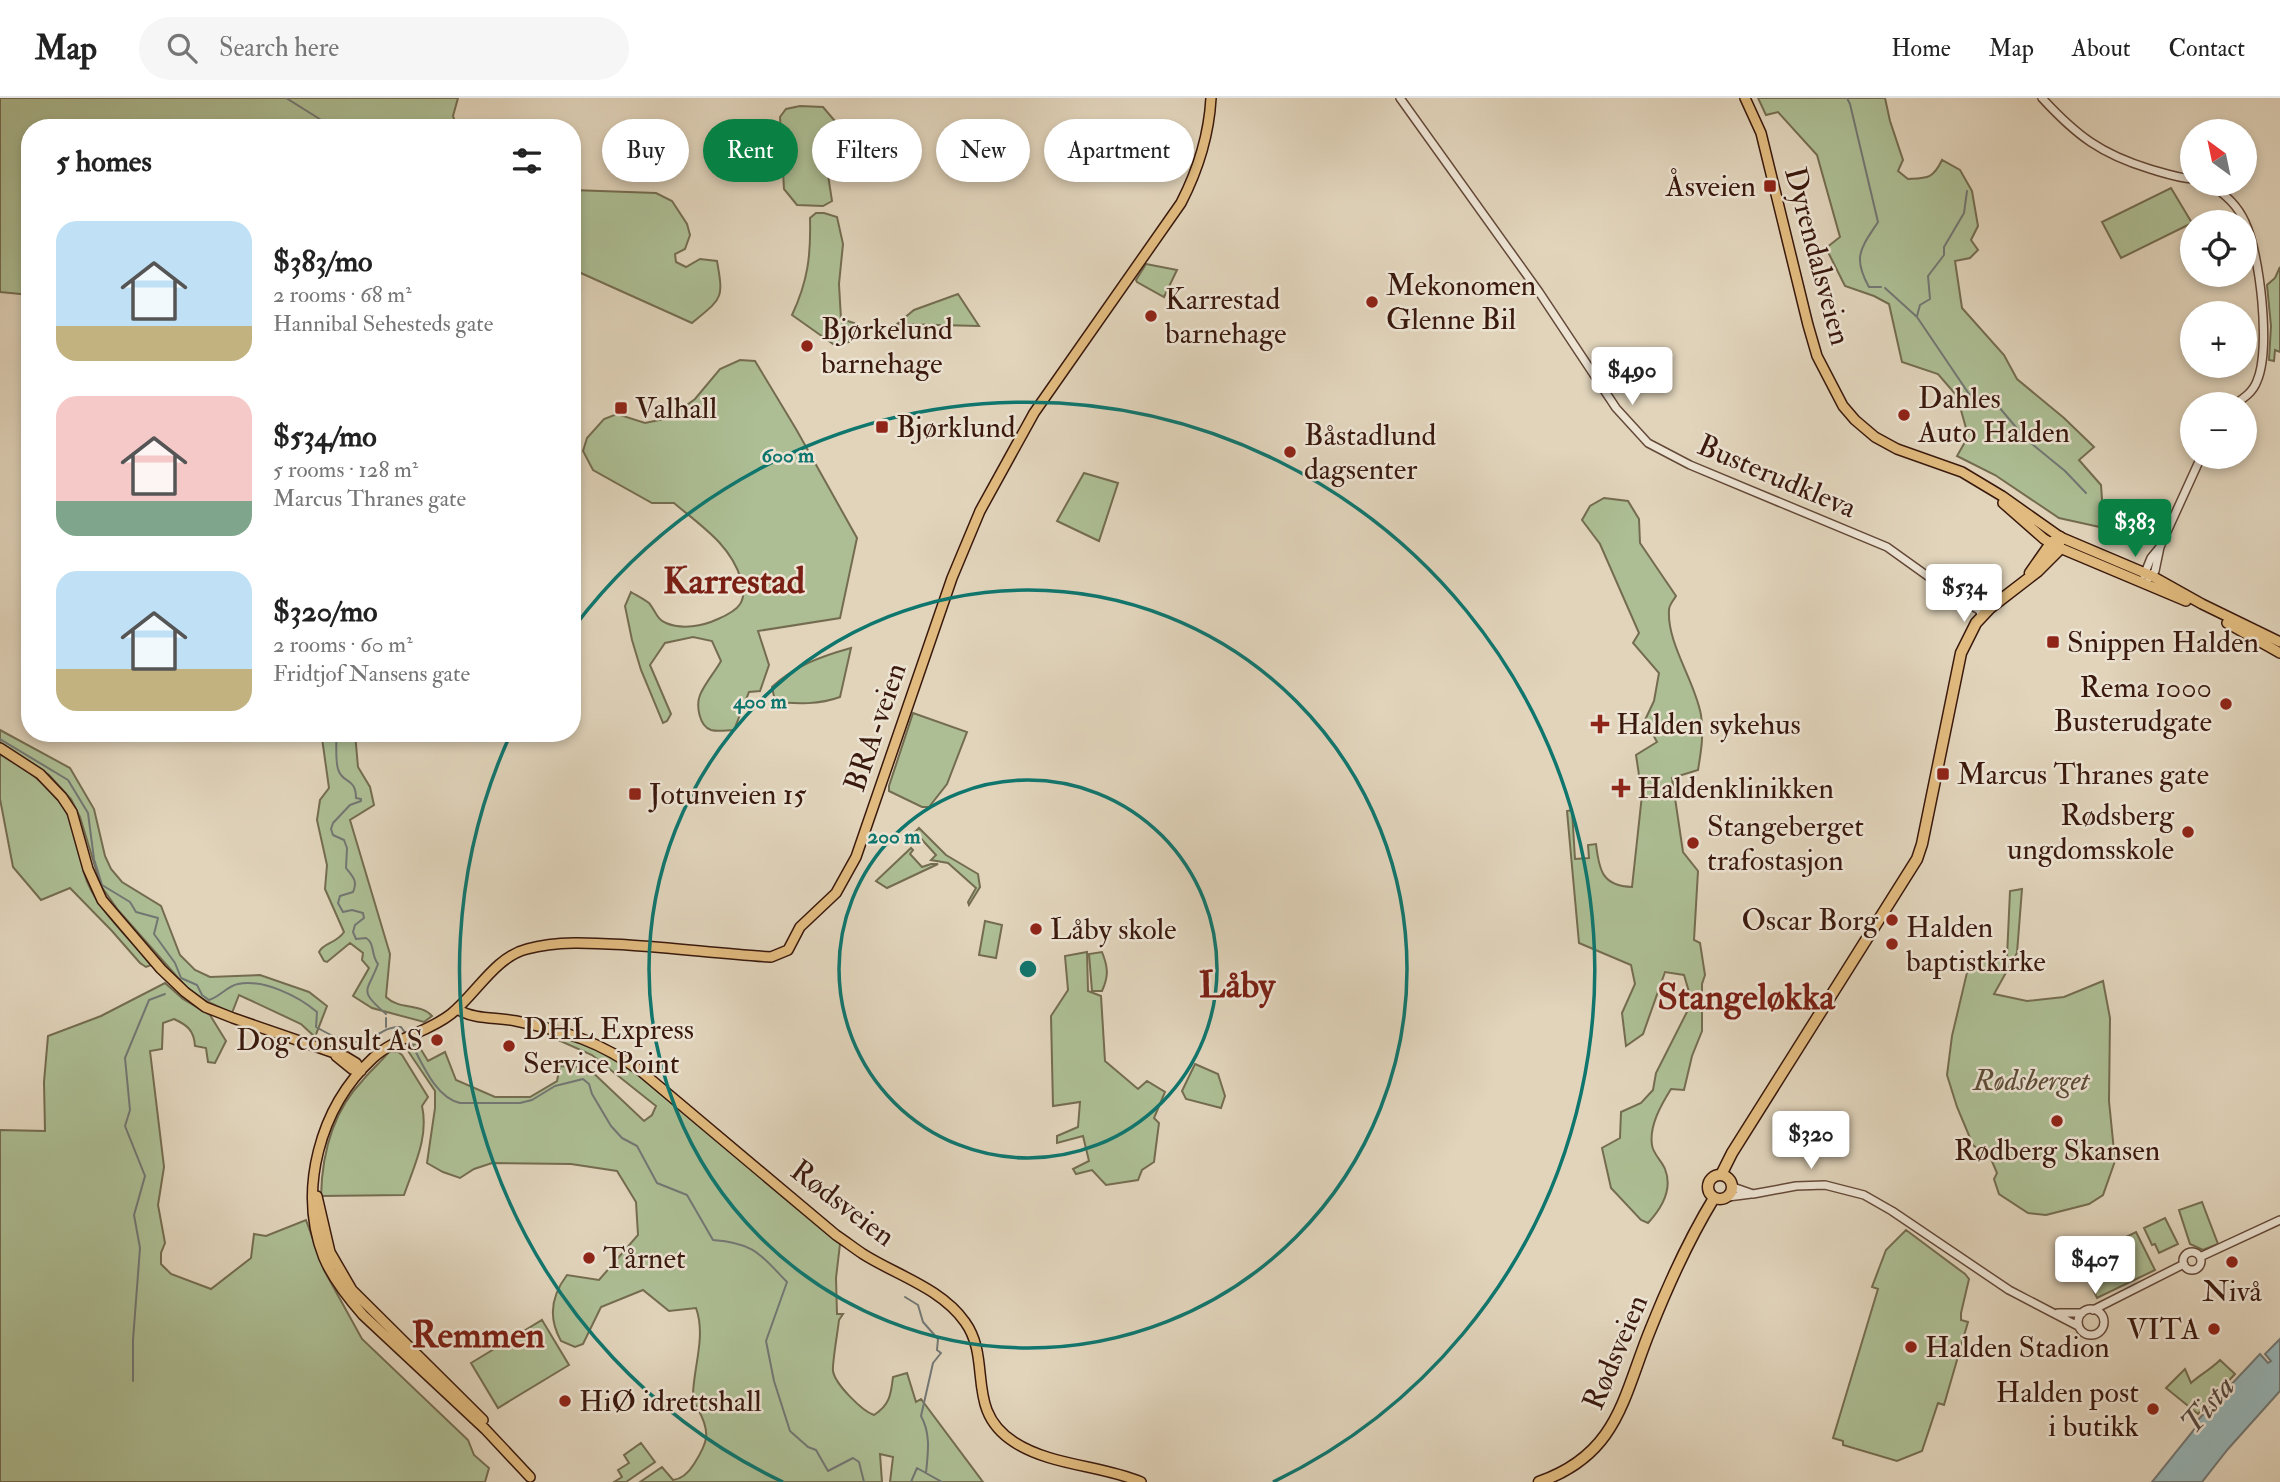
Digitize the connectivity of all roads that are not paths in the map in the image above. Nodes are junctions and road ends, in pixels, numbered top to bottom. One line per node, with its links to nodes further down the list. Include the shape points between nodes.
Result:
1 (1211, 98): 15 (main road, BRA-veien, via 1198,165 1175,213 1056,379 980,511 952,578 856,857 836,893 778,956 599,943 535,947 505,960)
2 (1400, 98): 11 (street, Busterudkleva, via 1544,299 1615,408 1641,438 1690,465 1887,547 1975,615)
3 (1745, 98): 9 (main road, Dyrendalsveien, via 1761,133 1817,356 1843,406 1886,444 1962,472 2002,496)
4 (2042, 98): 5 (street, via 2103,151)
5 (2180, 177)
6 (2226, 196): 7 (street, via 2251,236 2259,279 2262,361)
7 (2250, 392)
8 (2196, 469): 10 (street)
9 (2057, 542): 10 (main road, Dyrendalsveien); 11 (highway, via 2038,571)
10 (2146, 578): 12 (main road); 13 (main road)
11 (1982, 615): 17 (highway, via 1961,653 1917,859)
12 (2280, 642)
13 (2280, 653)
14 (0, 748): 16 (main road, via 40,775 62,797 72,812 92,880 103,900 185,992 214,1011 334,1053 356,1063)
15 (457, 1009): 16 (main road, BRA-veien, via 383,1049); 30 (main road, Rødsveien, via 473,1017 571,1034 618,1055 836,1235 956,1311 977,1346 988,1413 1012,1441 1033,1452)
16 (361, 1071): 29 (main road, BRA-veien, via 340,1099 317,1154 315,1184 330,1252 352,1290 467,1402)
17 (1721, 1174): 18 (highway, via 1730,1179); 19 (highway, via 1709,1182)
18 (1730, 1192): 19 (highway); 26 (street, via 1752,1194 1812,1185 1864,1195 2009,1290)
19 (1714, 1198): 31 (highway, Rødsveien, via 1687,1245 1629,1392 1607,1434 1581,1460)
20 (2280, 1220): 21 (street)
21 (2200, 1257): 22 (street, via 2189,1253); 22 (street, via 2197,1269)
22 (2184, 1264): 23 (street)
23 (2113, 1298): 24 (street); 27 (street)
24 (2093, 1310): 25 (street); 27 (street)
25 (2082, 1313): 26 (street); 28 (street)
26 (2054, 1314): 28 (street)
27 (2102, 1315): 28 (street, via 2104,1325 2097,1334 2084,1334)
28 (2078, 1326)
29 (532, 1480)
30 (1141, 1482)
31 (1539, 1482)

